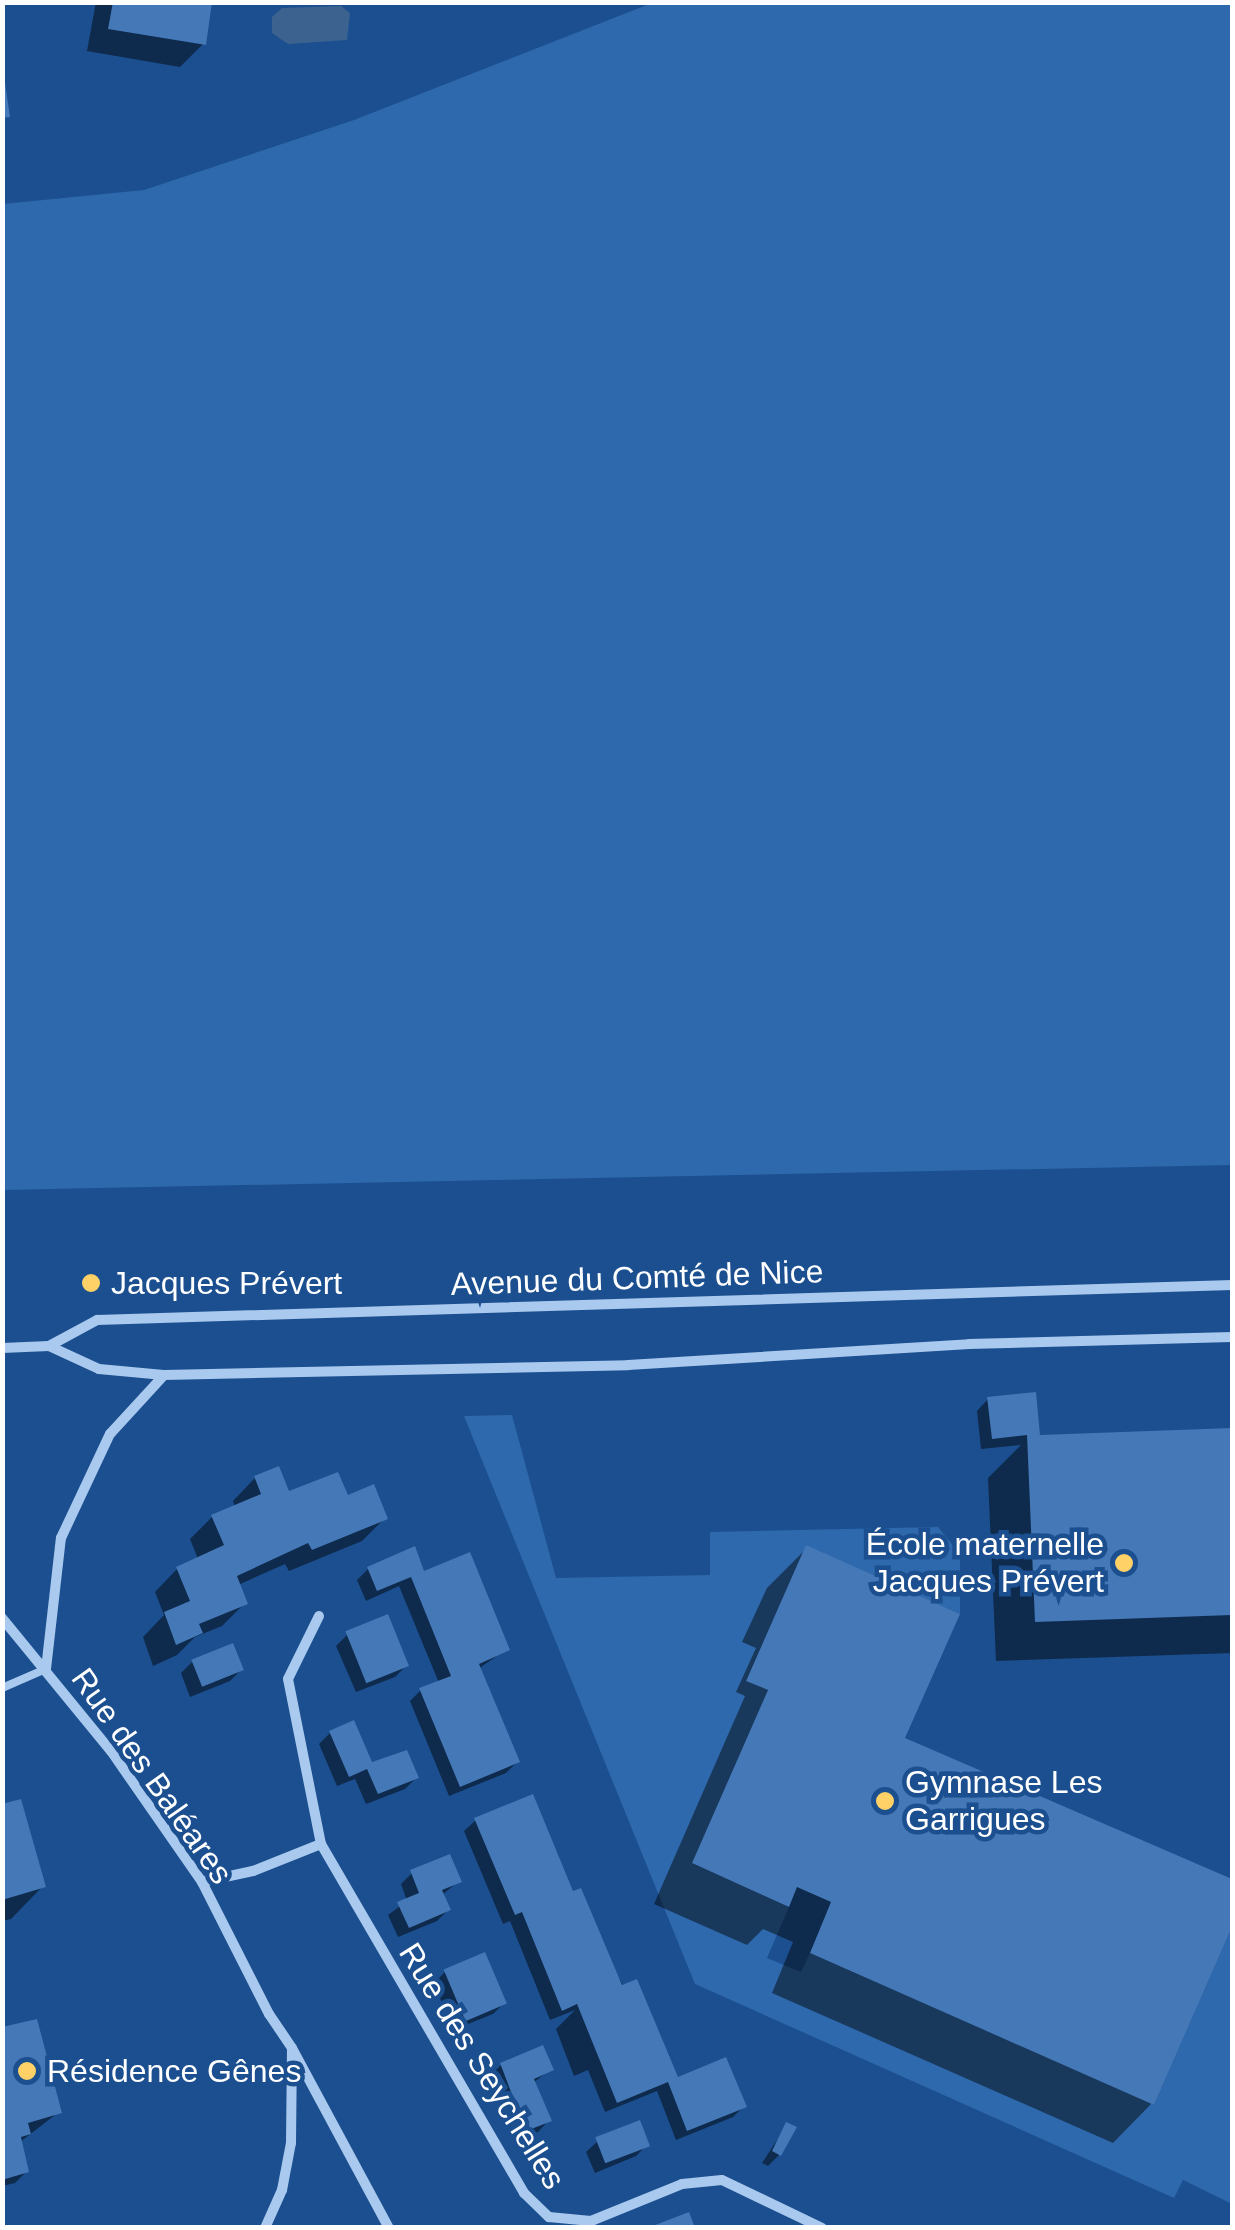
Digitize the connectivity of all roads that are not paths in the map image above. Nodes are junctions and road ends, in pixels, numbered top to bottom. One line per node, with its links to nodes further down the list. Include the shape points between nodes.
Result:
1 (1232, 1285): 3 (street, Avenue du Comté de Nice, via 98,1320)
2 (1232, 1337): 5 (street, Avenue du Comté de Nice, via 969,1344 628,1365)
3 (48, 1346): 4 (street, Avenue du Comté de Nice); 5 (street, Avenue du Comté de Nice, via 98,1369)
4 (2, 1348)
5 (164, 1374): 8 (street, Rue des Baléares, via 110,1434 61,1538)
6 (319, 1616): 10 (street, Rue des Seychelles, via 288,1679)
7 (2, 1618): 8 (street, Rue des Baléares)
8 (46, 1669): 9 (lane); 11 (street, Rue des Baléares)
9 (2, 1688)
10 (320, 1844): 11 (street, via 253,1871); 15 (street, Rue des Seychelles, via 524,2193 549,2217 592,2222 682,2184 722,2180)
11 (202, 1882): 12 (street, Rue des Baléares)
12 (292, 2048): 13 (street, via 290,2142 282,2190); 14 (street, Rue des Baléares)
13 (265, 2228)
14 (389, 2228)
15 (822, 2228)

